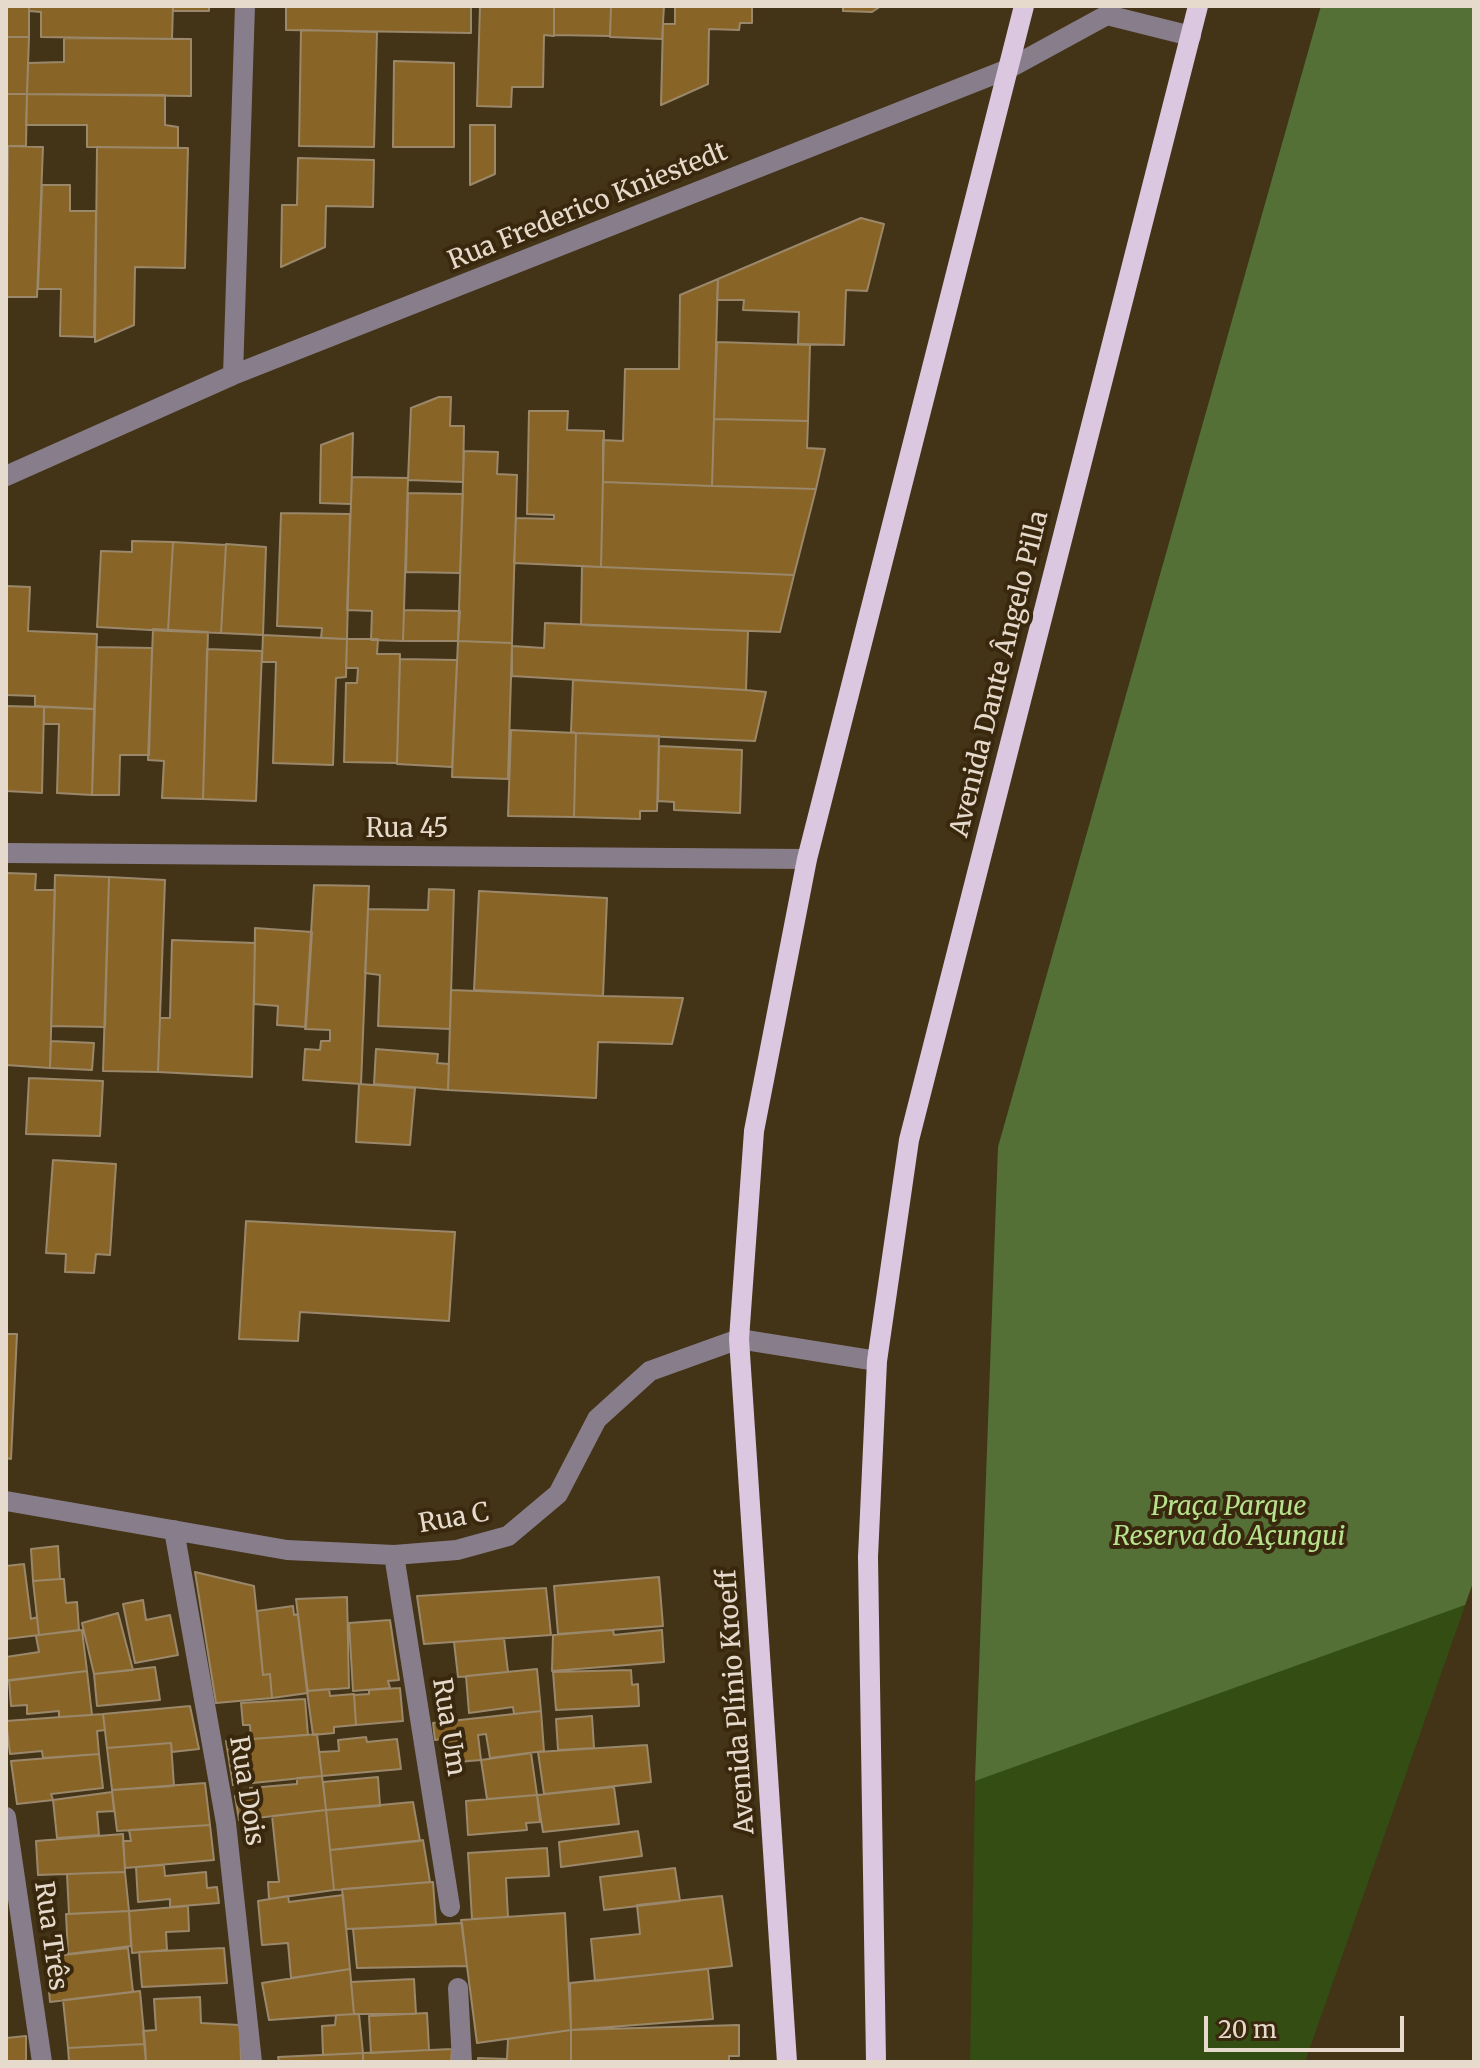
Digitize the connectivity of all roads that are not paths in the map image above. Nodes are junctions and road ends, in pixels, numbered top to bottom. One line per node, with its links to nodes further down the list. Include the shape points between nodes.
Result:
1 (245, 6): 6 (street)
2 (1024, 6): 5 (main road)
3 (1198, 6): 4 (main road, Avenida Dante Ângelo Pilla)
4 (1191, 36): 5 (street, Rua Frederico Kniestedt, via 1107,15); 11 (main road, Avenida Dante Ângelo Pilla, via 909,1140)
5 (1008, 69): 6 (street, Rua Frederico Kniestedt); 9 (main road)
6 (233, 375): 7 (street, Rua Frederico Kniestedt)
7 (6, 476)
8 (6, 853): 9 (street, Rua 45)
9 (807, 859): 10 (main road, via 754,1131)
10 (739, 1339): 11 (street, Rua C); 14 (street, Rua C, via 650,1371 597,1419 558,1494 508,1536 457,1550); 21 (main road, Avenida Plínio Kroeff)
11 (877, 1361): 22 (main road, via 868,1557)
12 (6, 1501): 13 (street, Rua C)
13 (174, 1530): 14 (street, Rua C, via 287,1550); 19 (street, Rua Dois, via 226,1823)
14 (394, 1555): 16 (street, Rua Um)
15 (6, 1817): 18 (street, Rua Três)
16 (450, 1907)
17 (458, 1988): 20 (street)
18 (42, 2062)
19 (252, 2062)
20 (462, 2062)
21 (787, 2062)
22 (876, 2062)

